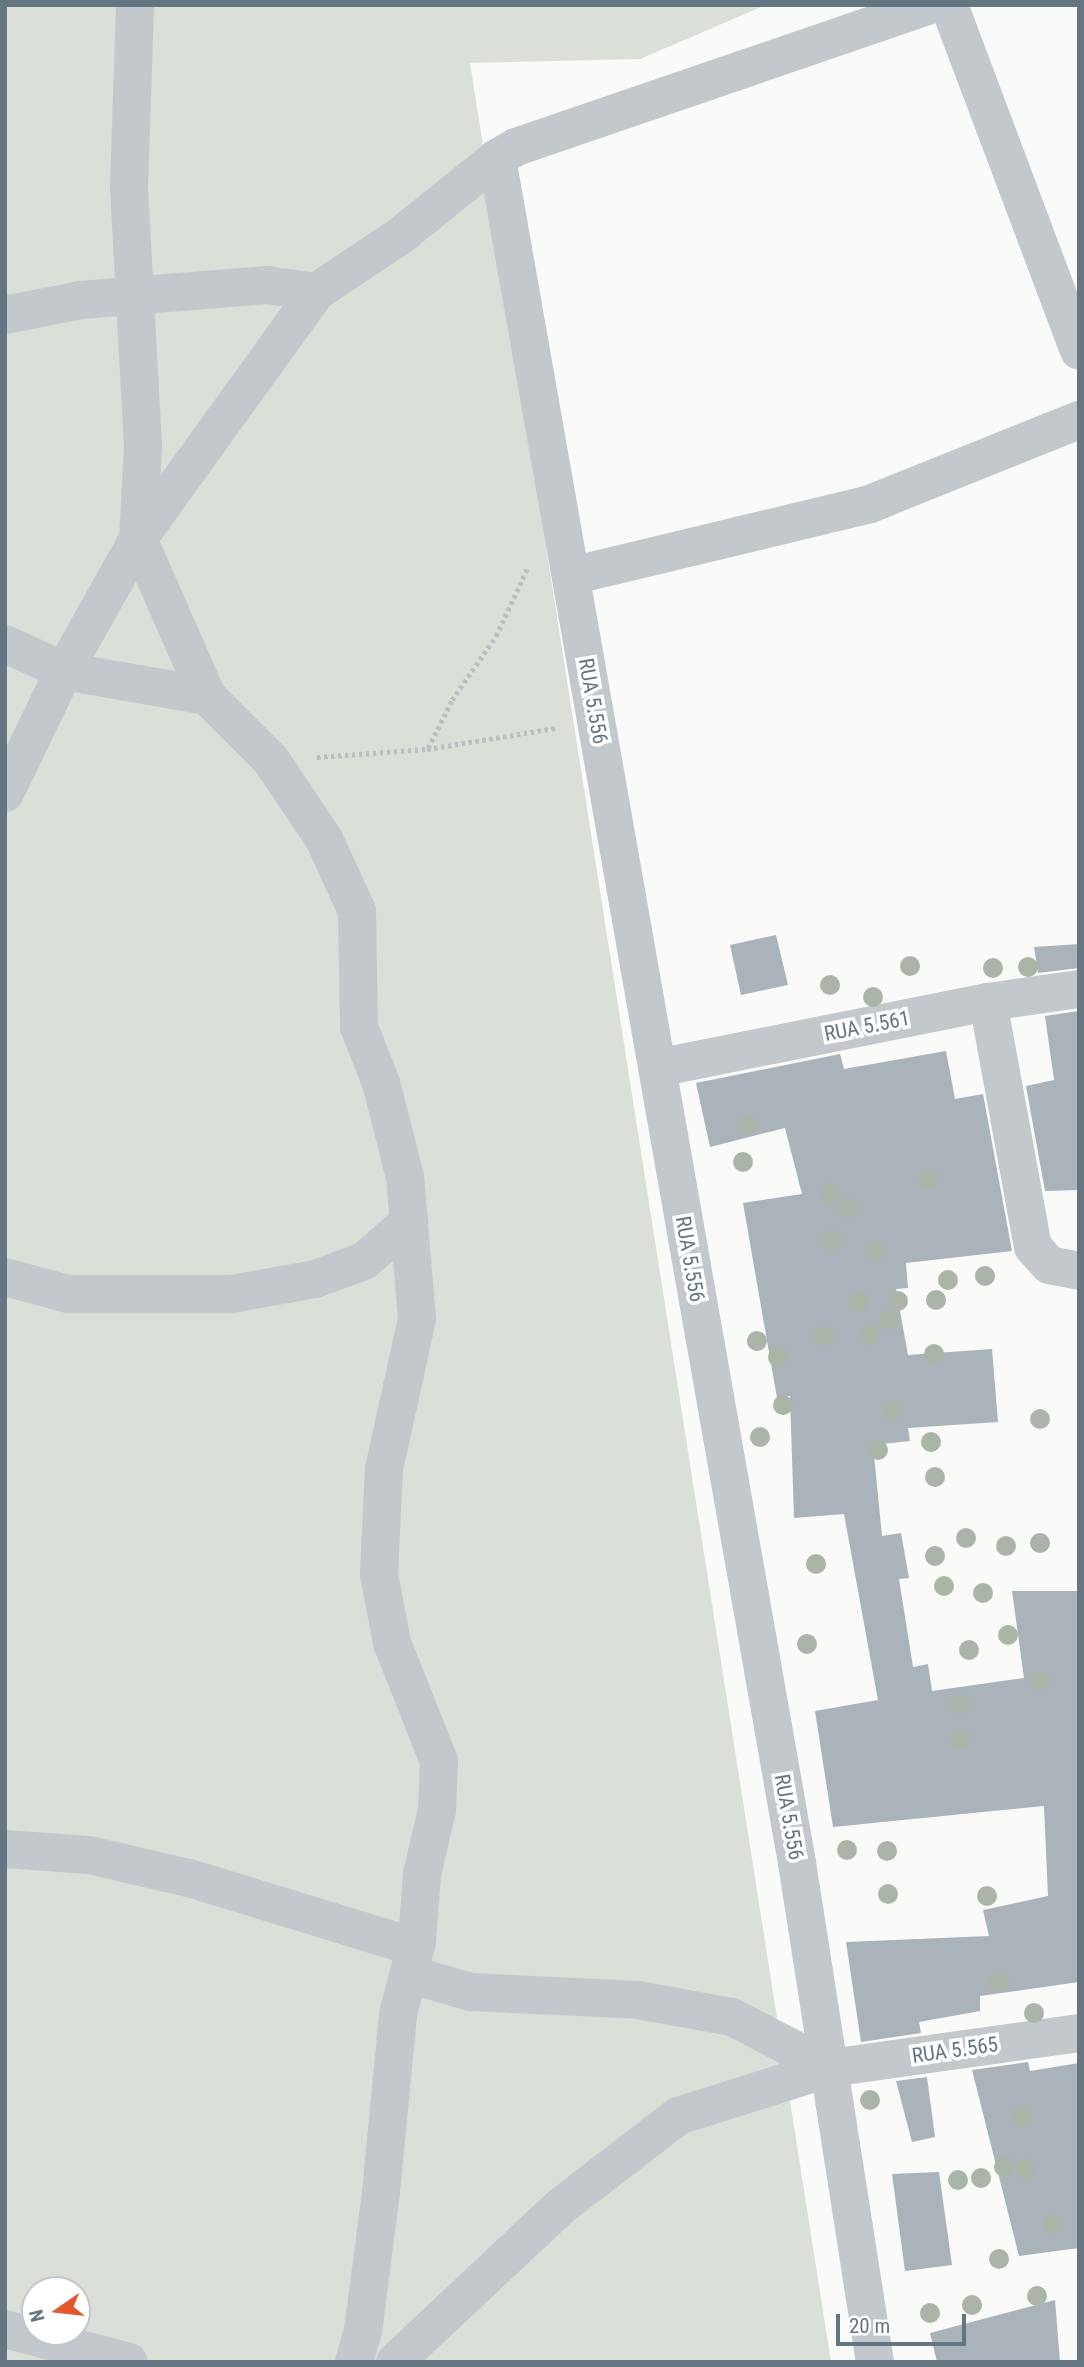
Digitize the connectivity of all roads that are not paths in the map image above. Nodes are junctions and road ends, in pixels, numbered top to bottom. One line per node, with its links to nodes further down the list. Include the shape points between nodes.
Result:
1 (135, 5): 6 (street, via 130,188)
2 (930, 5): 4 (street)
3 (949, 5): 8 (street)
4 (497, 158): 5 (street, via 400,236); 11 (street, RUA 5.556)
5 (316, 292): 6 (street, via 267,285); 10 (street)
6 (134, 297): 7 (street, via 81,300); 10 (street, via 144,446)
7 (5, 315)
8 (1079, 350)
9 (1079, 420): 11 (street, via 870,504)
10 (138, 539): 13 (street); 14 (street)
11 (572, 576): 18 (street, RUA 5.556)
12 (5, 645): 13 (street)
13 (64, 671): 14 (street); 15 (street)
14 (207, 696): 19 (street, via 271,760 324,839 357,911 359,1027 381,1083 405,1177)
15 (5, 793)
16 (1079, 989): 17 (street, RUA 5.561)
17 (988, 1002): 18 (street, RUA 5.561); 20 (street, via 1033,1247 1049,1265)
18 (657, 1068): 25 (street, RUA 5.556)
19 (409, 1222): 21 (street, via 364,1261 315,1279 232,1294 68,1294); 23 (street, via 417,1319 384,1469 379,1574 392,1643 439,1761 437,1810 422,1874)
20 (1079, 1271)
21 (5, 1277)
22 (5, 1849): 23 (street, via 89,1855 189,1878 398,1941)
23 (413, 1958): 25 (street, via 471,1992 638,2000 732,2017); 28 (street, via 398,2014 381,2192 363,2331)
24 (1079, 2033): 25 (street, RUA 5.565)
25 (830, 2068): 29 (street, RUA 5.565, via 678,2116 561,2207); 30 (street, RUA 5.556)
26 (5, 2329): 27 (street)
27 (129, 2362)
28 (354, 2362)
29 (396, 2362)
30 (875, 2362)

